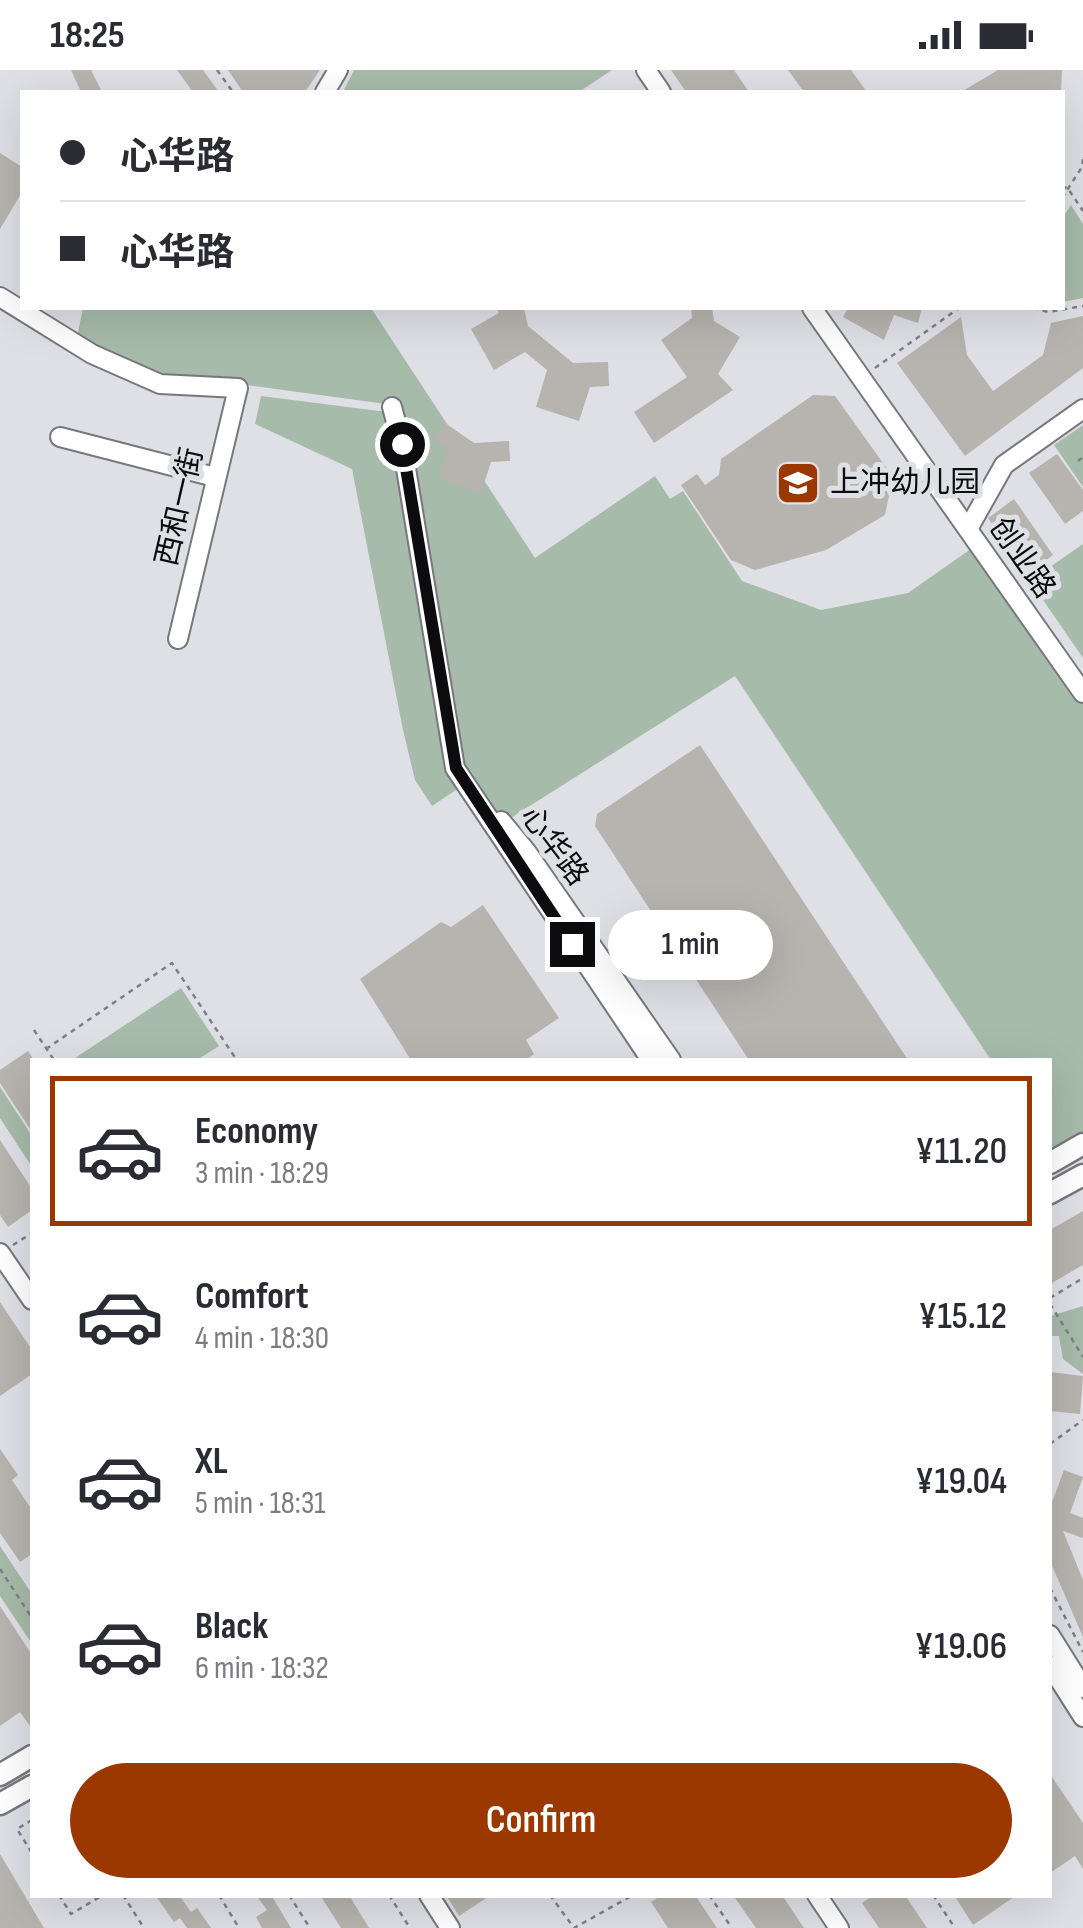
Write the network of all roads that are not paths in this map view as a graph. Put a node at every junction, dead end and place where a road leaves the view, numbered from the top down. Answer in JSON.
{"nodes":[{"id":1,"x":21,"y":310,"type":"edge"},
{"id":2,"x":813,"y":310,"type":"edge"},
{"id":3,"x":392,"y":406,"type":"dead end"},
{"id":4,"x":1083,"y":409,"type":"edge"},
{"id":5,"x":60,"y":437,"type":"dead end"},
{"id":6,"x":215,"y":477,"type":"junction"},
{"id":7,"x":968,"y":529,"type":"junction"},
{"id":8,"x":178,"y":639,"type":"dead end"},
{"id":9,"x":1083,"y":694,"type":"edge"},
{"id":10,"x":456,"y":768,"type":"junction"},
{"id":11,"x":650,"y":1058,"type":"edge"},
{"id":12,"x":671,"y":1058,"type":"edge"},
{"id":13,"x":1083,"y":1144,"type":"edge"},
{"id":14,"x":1052,"y":1162,"type":"edge"},
{"id":15,"x":1083,"y":1175,"type":"edge"},
{"id":16,"x":1052,"y":1193,"type":"edge"},
{"id":17,"x":7,"y":1249,"type":"edge"},
{"id":18,"x":30,"y":1296,"type":"edge"},
{"id":19,"x":1052,"y":1638,"type":"edge"},
{"id":20,"x":1052,"y":1668,"type":"edge"},
{"id":21,"x":1083,"y":1688,"type":"edge"},
{"id":22,"x":1083,"y":1717,"type":"edge"},
{"id":23,"x":30,"y":1757,"type":"edge"},
{"id":24,"x":0,"y":1775,"type":"edge"},
{"id":25,"x":30,"y":1787,"type":"edge"},
{"id":26,"x":0,"y":1804,"type":"edge"},
{"id":27,"x":431,"y":1898,"type":"edge"},
{"id":28,"x":819,"y":1898,"type":"edge"},
{"id":29,"x":450,"y":1928,"type":"edge"},
{"id":30,"x":838,"y":1928,"type":"edge"}],
"edges":[{"from":1,"to":6,"type":"street","name":"西和一街"},
{"from":2,"to":7,"type":"street","name":"创业路"},
{"from":3,"to":10,"type":"street","name":"心华路"},
{"from":4,"to":7,"type":"street"},
{"from":5,"to":6,"type":"street"},
{"from":6,"to":8,"type":"street","name":"西和一街"},
{"from":7,"to":9,"type":"street","name":"创业路"},
{"from":10,"to":11,"type":"street","name":"心华路"},
{"from":10,"to":12,"type":"street","name":"心华路"},
{"from":13,"to":14,"type":"main road"},
{"from":15,"to":16,"type":"main road"},
{"from":17,"to":18,"type":"street"},
{"from":19,"to":21,"type":"street"},
{"from":20,"to":22,"type":"street"},
{"from":23,"to":24,"type":"main road"},
{"from":25,"to":26,"type":"main road"},
{"from":27,"to":29,"type":"street"},
{"from":28,"to":30,"type":"street"}]}
